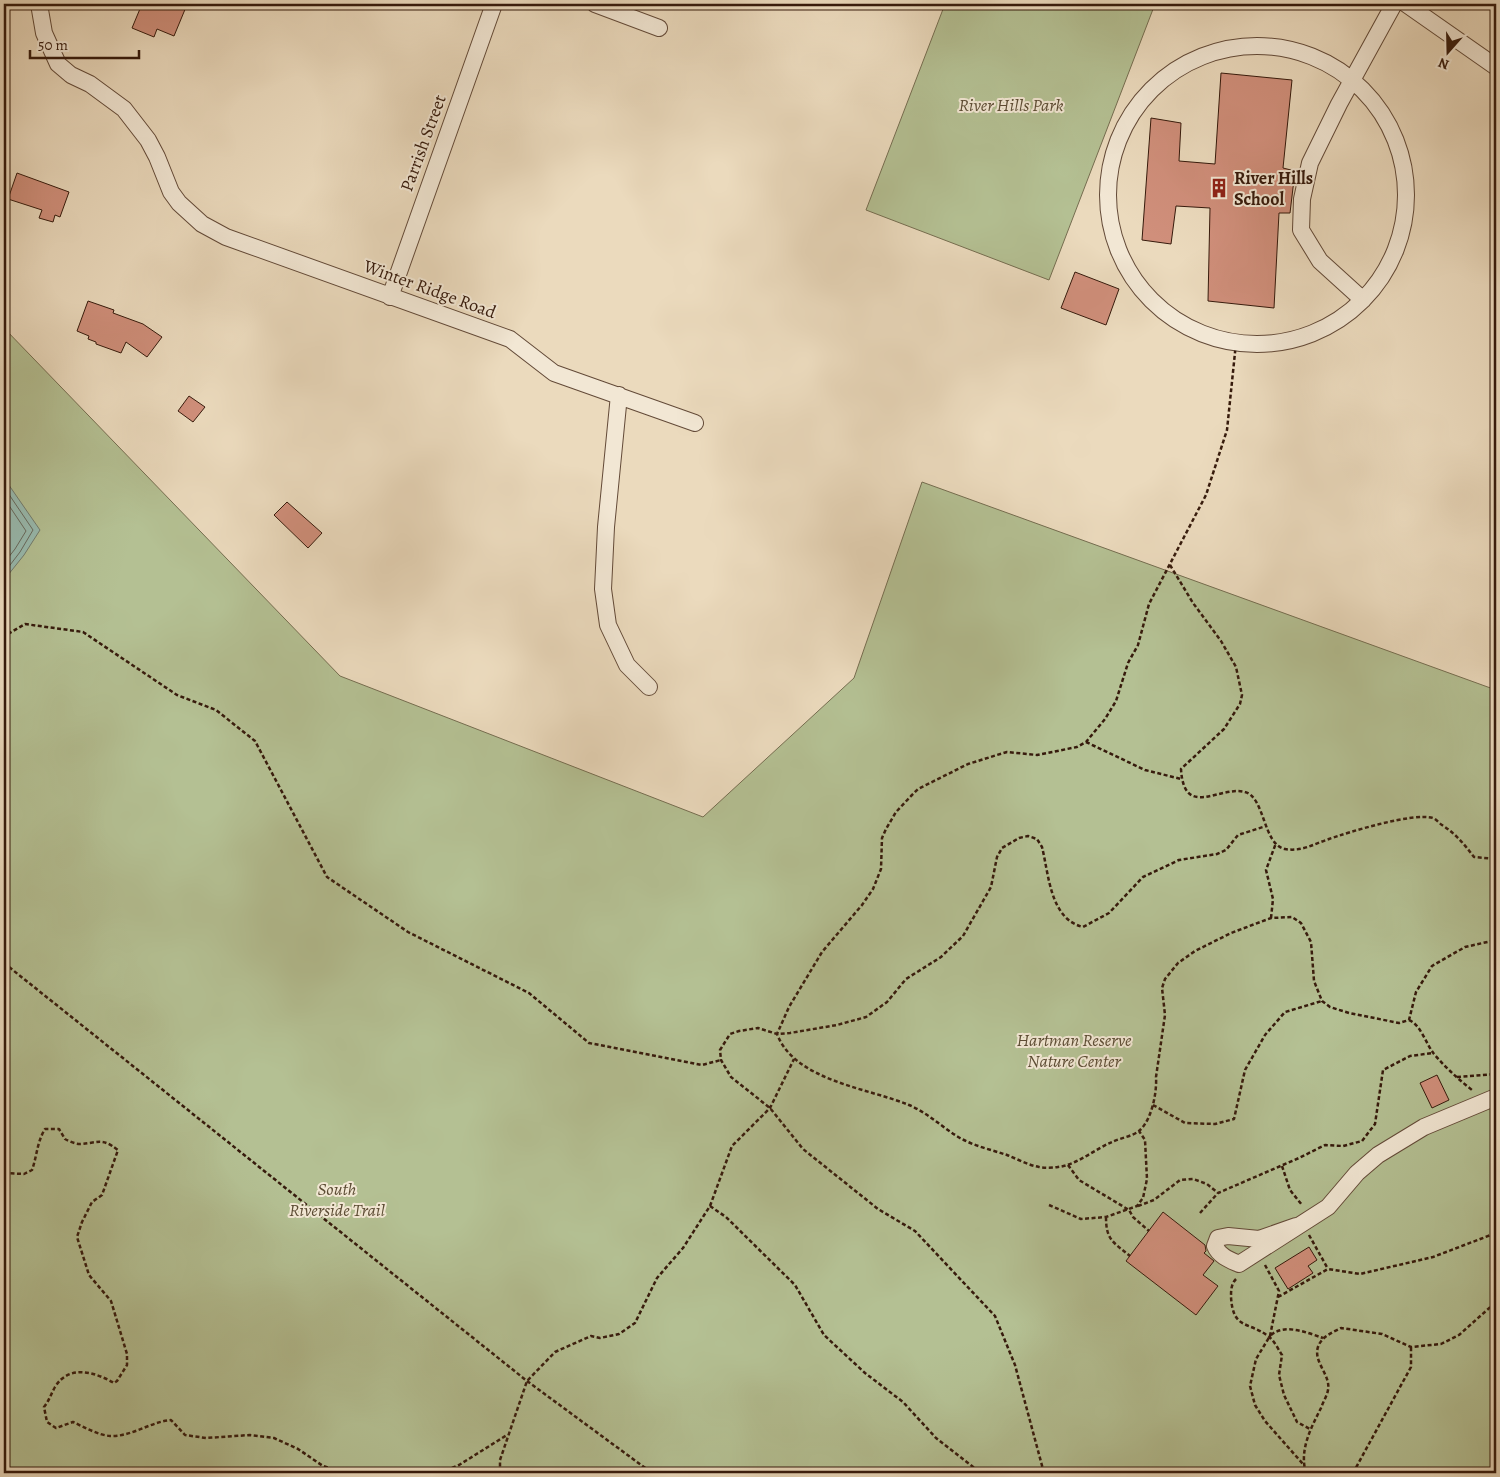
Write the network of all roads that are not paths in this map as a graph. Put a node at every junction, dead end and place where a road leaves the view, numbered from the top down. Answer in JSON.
{"nodes":[{"id":1,"x":40,"y":4,"type":"edge"},
{"id":2,"x":494,"y":4,"type":"edge"},
{"id":3,"x":595,"y":4,"type":"edge"},
{"id":4,"x":1394,"y":4,"type":"edge"},
{"id":5,"x":1406,"y":4,"type":"edge"},
{"id":6,"x":659,"y":28,"type":"dead end"},
{"id":7,"x":1496,"y":67,"type":"edge"},
{"id":8,"x":1353,"y":79,"type":"junction"},
{"id":9,"x":390,"y":297,"type":"junction"},
{"id":10,"x":1363,"y":300,"type":"junction"},
{"id":11,"x":618,"y":396,"type":"junction"},
{"id":12,"x":695,"y":423,"type":"dead end"},
{"id":13,"x":649,"y":687,"type":"dead end"},
{"id":14,"x":1493,"y":1104,"type":"edge"},
{"id":15,"x":1299,"y":1224,"type":"road end"}],
"edges":[{"from":1,"to":9,"type":"street","name":"Winter Ridge Road"},
{"from":2,"to":9,"type":"street","name":"Parrish Street"},
{"from":3,"to":6,"type":"street"},
{"from":4,"to":8,"type":"street"},
{"from":5,"to":7,"type":"street"},
{"from":8,"to":10,"type":"street"},
{"from":8,"to":10,"type":"street"},
{"from":8,"to":10,"type":"street"},
{"from":9,"to":11,"type":"street","name":"Winter Ridge Road"},
{"from":11,"to":12,"type":"street","name":"Winter Ridge Road"},
{"from":11,"to":13,"type":"street"},
{"from":14,"to":15,"type":"street"}]}
